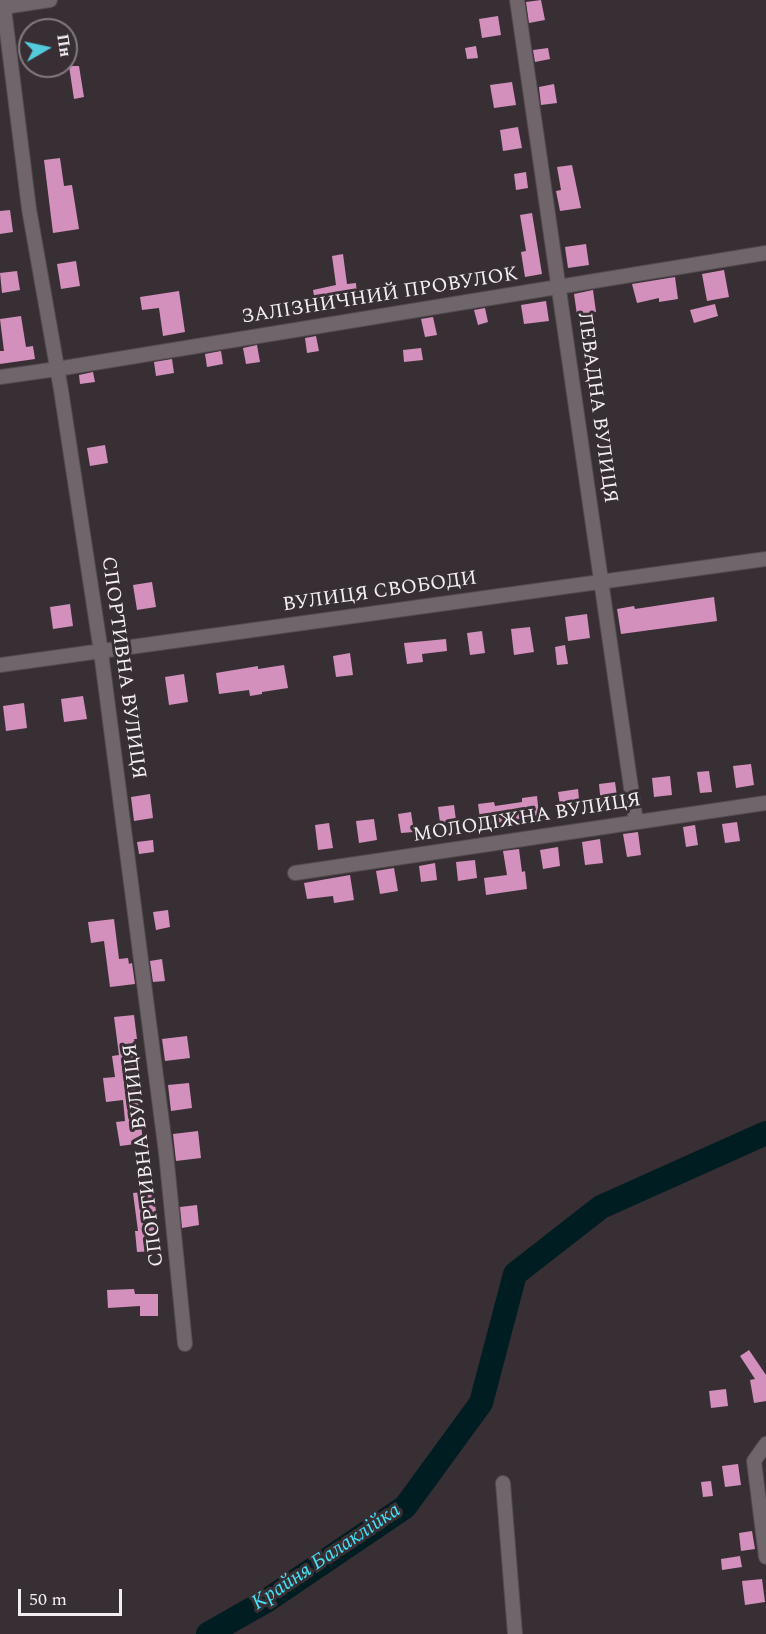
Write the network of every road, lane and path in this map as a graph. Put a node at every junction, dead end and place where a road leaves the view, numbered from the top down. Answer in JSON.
{"nodes":[{"id":1,"x":50,"y":0,"type":"edge"},
{"id":2,"x":517,"y":0,"type":"edge"},
{"id":3,"x":3,"y":3,"type":"edge"},
{"id":4,"x":766,"y":253,"type":"edge"},
{"id":5,"x":559,"y":287,"type":"junction"},
{"id":6,"x":57,"y":369,"type":"junction"},
{"id":7,"x":0,"y":377,"type":"edge"},
{"id":8,"x":766,"y":559,"type":"edge"},
{"id":9,"x":602,"y":582,"type":"junction"},
{"id":10,"x":101,"y":652,"type":"junction"},
{"id":11,"x":0,"y":665,"type":"edge"},
{"id":12,"x":766,"y":802,"type":"edge"},
{"id":13,"x":636,"y":822,"type":"junction"},
{"id":14,"x":295,"y":873,"type":"dead end"},
{"id":15,"x":185,"y":1344,"type":"dead end"},
{"id":16,"x":766,"y":1444,"type":"edge"},
{"id":17,"x":503,"y":1483,"type":"dead end"},
{"id":18,"x":766,"y":1557,"type":"edge"},
{"id":19,"x":515,"y":1634,"type":"edge"}],
"edges":[{"from":1,"to":3,"type":"street"},
{"from":2,"to":5,"type":"street","name":"ЛЕВАДНА ВУЛИЦЯ"},
{"from":3,"to":6,"type":"street","name":"СПОРТИВНА ВУЛИЦЯ"},
{"from":4,"to":5,"type":"street","name":"ЗАЛІЗНИЧНИЙ ПРОВУЛОК"},
{"from":5,"to":6,"type":"street","name":"ЗАЛІЗНИЧНИЙ ПРОВУЛОК"},
{"from":5,"to":9,"type":"street","name":"ЛЕВАДНА ВУЛИЦЯ"},
{"from":6,"to":7,"type":"street","name":"ЗАЛІЗНИЧНИЙ ПРОВУЛОК"},
{"from":6,"to":10,"type":"street","name":"СПОРТИВНА ВУЛИЦЯ"},
{"from":8,"to":9,"type":"street","name":"ВУЛИЦЯ СВОБОДИ"},
{"from":9,"to":10,"type":"street","name":"ВУЛИЦЯ СВОБОДИ"},
{"from":9,"to":13,"type":"street","name":"ЛЕВАДНА ВУЛИЦЯ"},
{"from":10,"to":11,"type":"street","name":"ВУЛИЦЯ СВОБОДИ"},
{"from":10,"to":15,"type":"street","name":"СПОРТИВНА ВУЛИЦЯ"},
{"from":12,"to":13,"type":"street","name":"МОЛОДІЖНА ВУЛИЦЯ"},
{"from":13,"to":14,"type":"street","name":"МОЛОДІЖНА ВУЛИЦЯ"},
{"from":16,"to":18,"type":"street"},
{"from":17,"to":19,"type":"street"}]}
